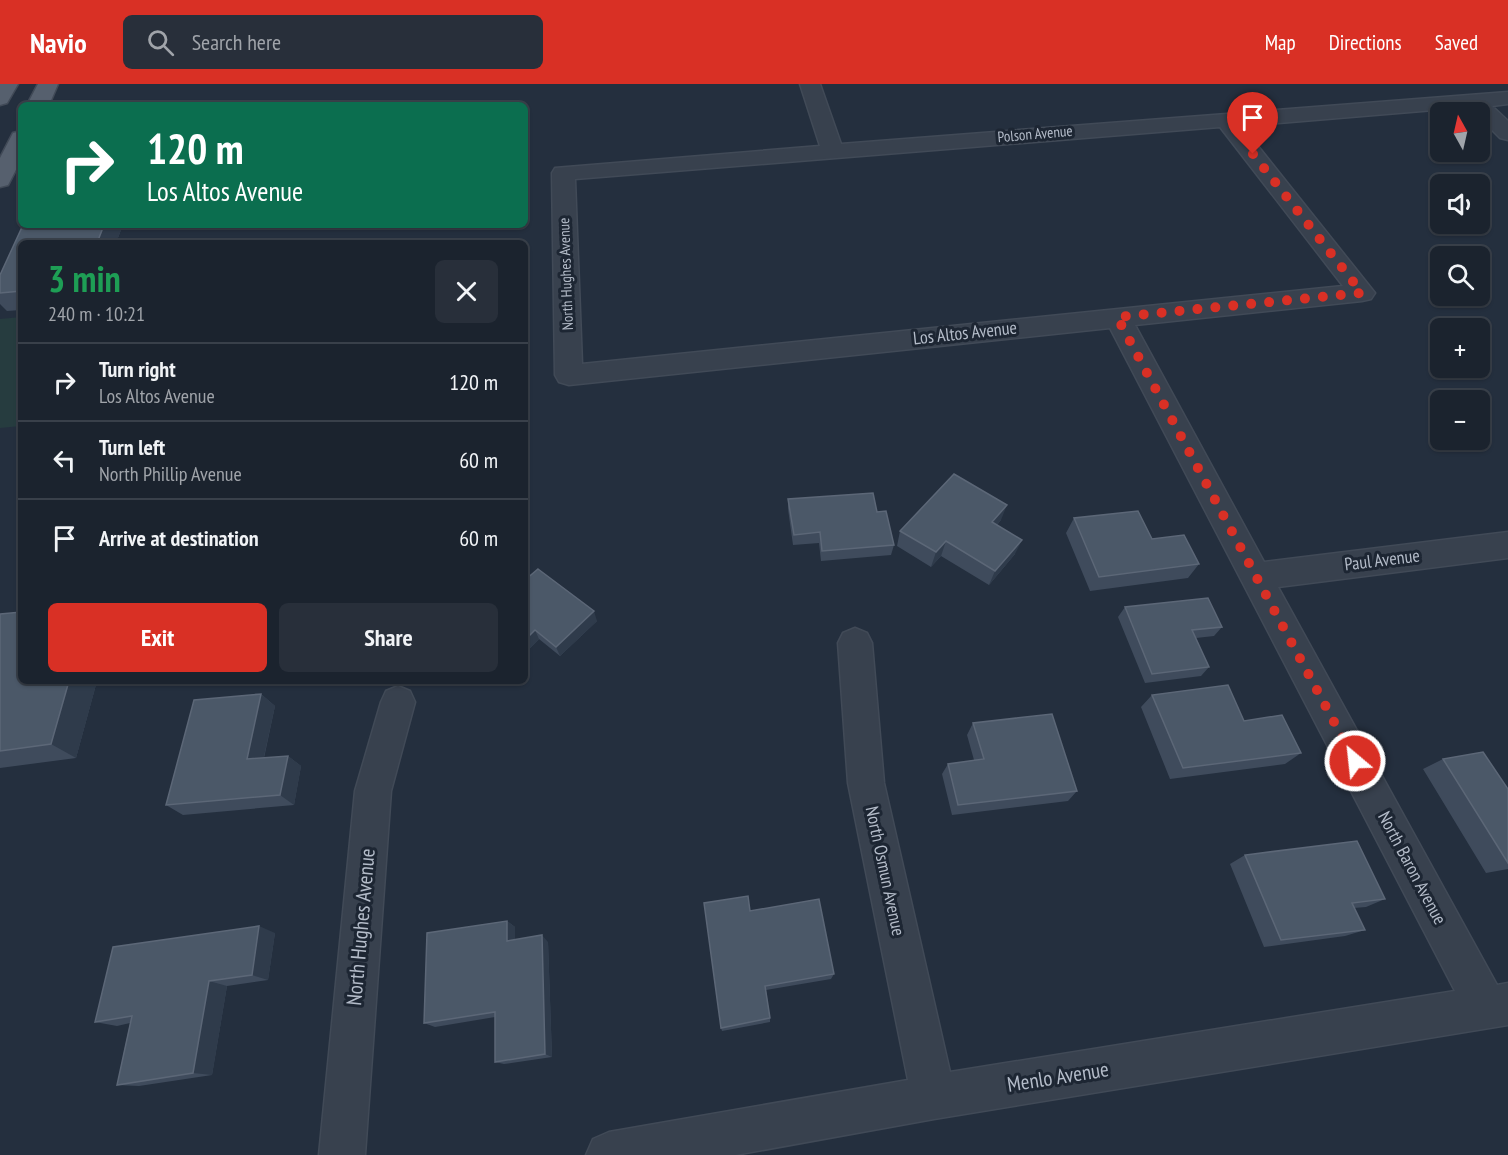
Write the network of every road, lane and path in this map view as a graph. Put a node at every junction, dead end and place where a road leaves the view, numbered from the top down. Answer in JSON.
{"nodes":[{"id":1,"x":8,"y":84,"type":"edge"},
{"id":2,"x":48,"y":84,"type":"edge"},
{"id":3,"x":810,"y":84,"type":"edge"},
{"id":4,"x":1508,"y":98,"type":"edge"},
{"id":5,"x":0,"y":99,"type":"edge"},
{"id":6,"x":1474,"y":100,"type":"junction"},
{"id":7,"x":39,"y":102,"type":"edge"},
{"id":8,"x":1225,"y":119,"type":"junction"},
{"id":9,"x":1508,"y":133,"type":"edge"},
{"id":10,"x":18,"y":144,"type":"edge"},
{"id":11,"x":832,"y":150,"type":"junction"},
{"id":12,"x":562,"y":173,"type":"joint"},
{"id":13,"x":0,"y":180,"type":"edge"},
{"id":14,"x":1117,"y":317,"type":"junction"},
{"id":15,"x":569,"y":375,"type":"joint"},
{"id":16,"x":1508,"y":545,"type":"edge"},
{"id":17,"x":1256,"y":576,"type":"junction"},
{"id":18,"x":855,"y":643,"type":"dead end"},
{"id":19,"x":398,"y":702,"type":"dead end"},
{"id":20,"x":1497,"y":1006,"type":"edge"},
{"id":21,"x":934,"y":1097,"type":"junction"},
{"id":22,"x":342,"y":1155,"type":"edge"},
{"id":23,"x":609,"y":1155,"type":"edge"}],
"edges":[{"from":1,"to":5,"type":"main road"},
{"from":2,"to":7,"type":"main road"},
{"from":3,"to":11,"type":"street"},
{"from":4,"to":6,"type":"street","name":"Polson Avenue"},
{"from":6,"to":8,"type":"street","name":"Polson Avenue"},
{"from":6,"to":9,"type":"street"},
{"from":8,"to":11,"type":"street","name":"Polson Avenue"},
{"from":8,"to":14,"type":"street","name":"Los Altos Avenue"},
{"from":10,"to":13,"type":"main road"},
{"from":11,"to":12,"type":"street","name":"Polson Avenue"},
{"from":12,"to":15,"type":"street","name":"North Hughes Avenue"},
{"from":14,"to":15,"type":"street","name":"Los Altos Avenue"},
{"from":14,"to":17,"type":"street","name":"North Baron Avenue"},
{"from":16,"to":17,"type":"street","name":"Paul Avenue"},
{"from":17,"to":20,"type":"street","name":"North Baron Avenue"},
{"from":18,"to":21,"type":"street","name":"North Osmun Avenue"},
{"from":19,"to":22,"type":"street","name":"North Hughes Avenue"},
{"from":20,"to":21,"type":"street","name":"Menlo Avenue"},
{"from":21,"to":23,"type":"street","name":"Menlo Avenue"}]}
